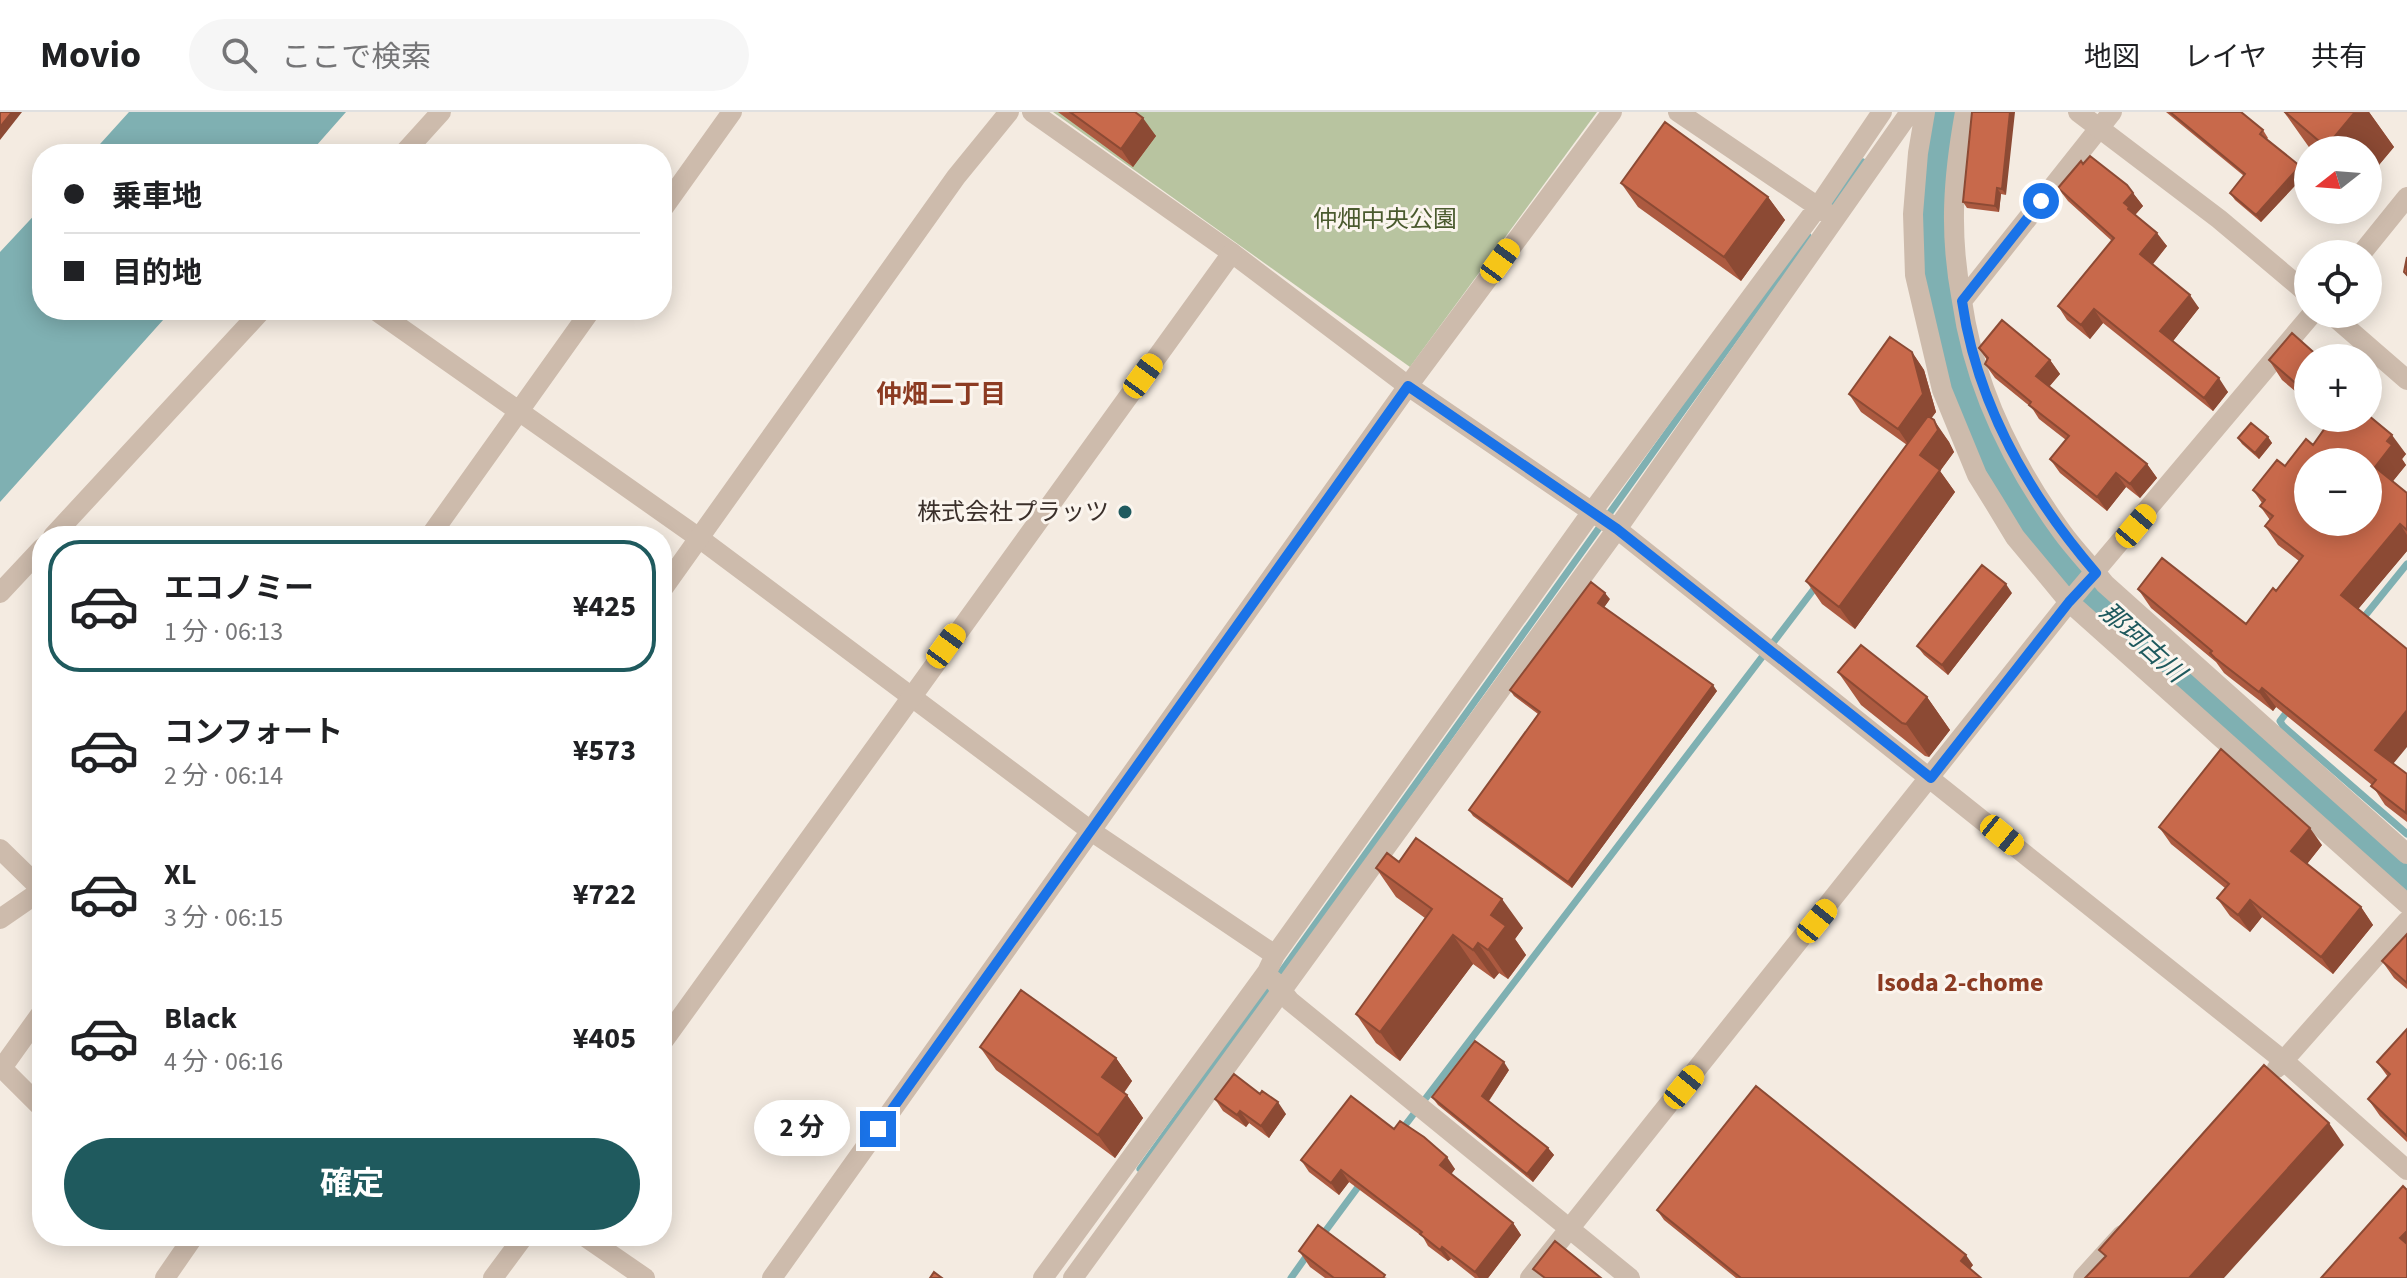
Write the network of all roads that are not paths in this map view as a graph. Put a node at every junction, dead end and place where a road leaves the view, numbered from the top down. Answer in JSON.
{"nodes":[{"id":1,"x":441,"y":112,"type":"edge"},
{"id":2,"x":732,"y":112,"type":"edge"},
{"id":3,"x":1009,"y":112,"type":"edge"},
{"id":4,"x":1032,"y":112,"type":"edge"},
{"id":5,"x":1612,"y":112,"type":"edge"},
{"id":6,"x":1678,"y":112,"type":"edge"},
{"id":7,"x":1882,"y":112,"type":"edge"},
{"id":8,"x":1910,"y":112,"type":"edge"},
{"id":9,"x":1925,"y":112,"type":"edge"},
{"id":10,"x":1965,"y":112,"type":"edge"},
{"id":11,"x":2078,"y":112,"type":"edge"},
{"id":12,"x":2106,"y":119,"type":"edge"},
{"id":13,"x":412,"y":144,"type":"edge"},
{"id":14,"x":672,"y":196,"type":"edge"},
{"id":15,"x":2407,"y":197,"type":"edge"},
{"id":16,"x":1817,"y":208,"type":"junction"},
{"id":17,"x":1835,"y":217,"type":"junction"},
{"id":18,"x":2372,"y":240,"type":"edge"},
{"id":19,"x":1232,"y":253,"type":"junction"},
{"id":20,"x":2294,"y":282,"type":"edge"},
{"id":21,"x":1962,"y":301,"type":"junction"},
{"id":22,"x":253,"y":320,"type":"edge"},
{"id":23,"x":389,"y":320,"type":"edge"},
{"id":24,"x":584,"y":320,"type":"edge"},
{"id":25,"x":2300,"y":328,"type":"edge"},
{"id":26,"x":2347,"y":328,"type":"edge"},
{"id":27,"x":2407,"y":380,"type":"edge"},
{"id":28,"x":1408,"y":386,"type":"junction"},
{"id":29,"x":519,"y":411,"type":"junction"},
{"id":30,"x":1591,"y":513,"type":"junction"},
{"id":31,"x":62,"y":526,"type":"edge"},
{"id":32,"x":437,"y":526,"type":"edge"},
{"id":33,"x":1617,"y":529,"type":"junction"},
{"id":34,"x":699,"y":538,"type":"junction"},
{"id":35,"x":32,"y":559,"type":"edge"},
{"id":36,"x":2096,"y":573,"type":"junction"},
{"id":37,"x":672,"y":576,"type":"edge"},
{"id":38,"x":0,"y":593,"type":"edge"},
{"id":39,"x":2069,"y":602,"type":"junction"},
{"id":40,"x":911,"y":695,"type":"junction"},
{"id":41,"x":1931,"y":778,"type":"junction"},
{"id":42,"x":1091,"y":831,"type":"junction"},
{"id":43,"x":0,"y":849,"type":"edge"},
{"id":44,"x":2407,"y":854,"type":"edge"},
{"id":45,"x":32,"y":880,"type":"edge"},
{"id":46,"x":32,"y":897,"type":"edge"},
{"id":47,"x":2407,"y":904,"type":"edge"},
{"id":48,"x":0,"y":919,"type":"edge"},
{"id":49,"x":2407,"y":921,"type":"edge"},
{"id":50,"x":1271,"y":964,"type":"junction"},
{"id":51,"x":1281,"y":990,"type":"junction"},
{"id":52,"x":32,"y":1026,"type":"edge"},
{"id":53,"x":672,"y":1029,"type":"edge"},
{"id":54,"x":2284,"y":1061,"type":"junction"},
{"id":55,"x":2263,"y":1083,"type":"edge"},
{"id":56,"x":32,"y":1098,"type":"edge"},
{"id":57,"x":2407,"y":1170,"type":"edge"},
{"id":58,"x":2138,"y":1219,"type":"edge"},
{"id":59,"x":1569,"y":1229,"type":"junction"},
{"id":60,"x":187,"y":1246,"type":"edge"},
{"id":61,"x":517,"y":1246,"type":"edge"},
{"id":62,"x":599,"y":1246,"type":"edge"},
{"id":63,"x":165,"y":1278,"type":"edge"},
{"id":64,"x":493,"y":1278,"type":"edge"},
{"id":65,"x":645,"y":1278,"type":"edge"},
{"id":66,"x":772,"y":1278,"type":"edge"},
{"id":67,"x":1043,"y":1278,"type":"edge"},
{"id":68,"x":1073,"y":1278,"type":"edge"},
{"id":69,"x":1530,"y":1278,"type":"edge"},
{"id":70,"x":1630,"y":1278,"type":"edge"},
{"id":71,"x":2083,"y":1278,"type":"edge"}],
"edges":[{"from":1,"to":13,"type":"street"},
{"from":2,"to":14,"type":"street"},
{"from":3,"to":34,"type":"street"},
{"from":4,"to":19,"type":"street"},
{"from":5,"to":28,"type":"street"},
{"from":6,"to":16,"type":"street"},
{"from":7,"to":16,"type":"street"},
{"from":8,"to":17,"type":"street"},
{"from":9,"to":39,"type":"street"},
{"from":10,"to":21,"type":"street"},
{"from":11,"to":12,"type":"street"},
{"from":12,"to":20,"type":"street"},
{"from":12,"to":21,"type":"street"},
{"from":15,"to":18,"type":"street"},
{"from":16,"to":17,"type":"street"},
{"from":16,"to":30,"type":"street"},
{"from":17,"to":33,"type":"street"},
{"from":19,"to":28,"type":"street"},
{"from":19,"to":40,"type":"street"},
{"from":21,"to":36,"type":"street"},
{"from":22,"to":31,"type":"street"},
{"from":23,"to":29,"type":"street"},
{"from":24,"to":29,"type":"street"},
{"from":25,"to":36,"type":"street"},
{"from":26,"to":27,"type":"street"},
{"from":28,"to":30,"type":"street"},
{"from":28,"to":42,"type":"street"},
{"from":29,"to":32,"type":"street"},
{"from":29,"to":34,"type":"street"},
{"from":30,"to":33,"type":"street"},
{"from":30,"to":50,"type":"street"},
{"from":33,"to":41,"type":"street"},
{"from":33,"to":51,"type":"street"},
{"from":34,"to":37,"type":"street"},
{"from":34,"to":40,"type":"street"},
{"from":35,"to":38,"type":"street"},
{"from":36,"to":39,"type":"street"},
{"from":36,"to":44,"type":"street"},
{"from":39,"to":41,"type":"street"},
{"from":39,"to":47,"type":"street"},
{"from":40,"to":42,"type":"street"},
{"from":40,"to":53,"type":"street"},
{"from":41,"to":54,"type":"street"},
{"from":41,"to":59,"type":"street"},
{"from":42,"to":50,"type":"street"},
{"from":42,"to":66,"type":"street"},
{"from":43,"to":45,"type":"street"},
{"from":46,"to":48,"type":"street"},
{"from":49,"to":54,"type":"street"},
{"from":50,"to":51,"type":"street"},
{"from":50,"to":67,"type":"street"},
{"from":51,"to":59,"type":"street"},
{"from":51,"to":68,"type":"street"},
{"from":52,"to":56,"type":"street"},
{"from":54,"to":55,"type":"street"},
{"from":54,"to":57,"type":"street"},
{"from":58,"to":71,"type":"street"},
{"from":59,"to":69,"type":"street"},
{"from":59,"to":70,"type":"street"},
{"from":60,"to":63,"type":"street"},
{"from":61,"to":64,"type":"street"},
{"from":62,"to":65,"type":"street"}]}
